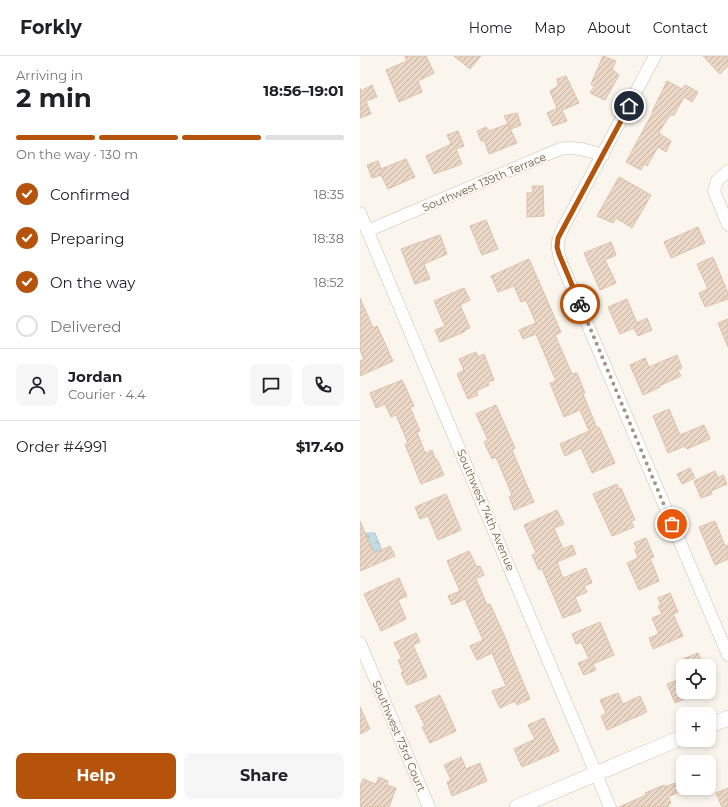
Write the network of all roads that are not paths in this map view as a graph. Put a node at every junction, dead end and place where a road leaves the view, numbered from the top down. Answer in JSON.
{"nodes":[{"id":1,"x":655,"y":56,"type":"edge"},
{"id":2,"x":603,"y":155,"type":"junction"},
{"id":3,"x":728,"y":171,"type":"edge"},
{"id":4,"x":360,"y":213,"type":"edge"},
{"id":5,"x":728,"y":225,"type":"edge"},
{"id":6,"x":368,"y":231,"type":"junction"},
{"id":7,"x":360,"y":643,"type":"edge"},
{"id":8,"x":728,"y":655,"type":"edge"},
{"id":9,"x":728,"y":718,"type":"edge"},
{"id":10,"x":716,"y":723,"type":"edge"},
{"id":11,"x":676,"y":740,"type":"edge"},
{"id":12,"x":597,"y":774,"type":"junction"},
{"id":13,"x":429,"y":807,"type":"edge"},
{"id":14,"x":517,"y":807,"type":"edge"},
{"id":15,"x":610,"y":807,"type":"edge"}],
"edges":[{"from":1,"to":2,"type":"street"},
{"from":2,"to":6,"type":"street","name":"Southwest 139th Terrace"},
{"from":2,"to":8,"type":"street"},
{"from":3,"to":5,"type":"street"},
{"from":4,"to":6,"type":"street","name":"Southwest 74th Avenue"},
{"from":6,"to":12,"type":"street","name":"Southwest 74th Avenue"},
{"from":7,"to":13,"type":"street","name":"Southwest 73rd Court"},
{"from":9,"to":10,"type":"street"},
{"from":11,"to":12,"type":"street"},
{"from":12,"to":14,"type":"street"},
{"from":12,"to":15,"type":"street","name":"Southwest 74th Avenue"}]}
